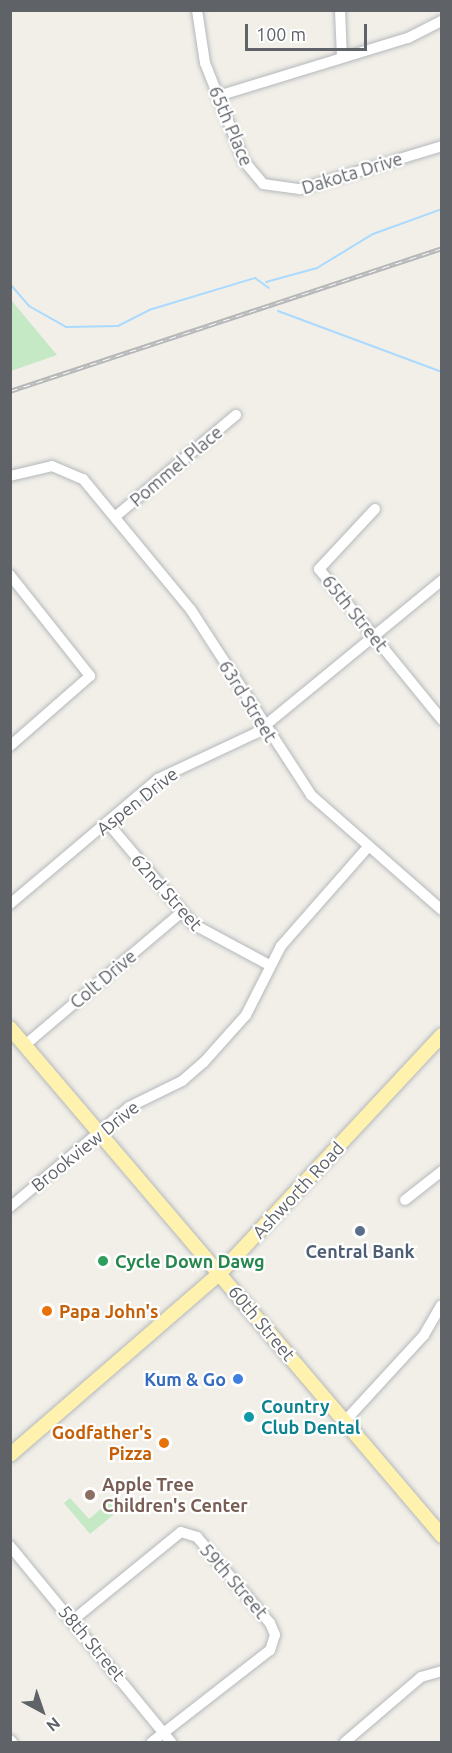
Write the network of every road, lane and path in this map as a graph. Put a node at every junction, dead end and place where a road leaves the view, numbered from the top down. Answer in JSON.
{"nodes":[{"id":1,"x":197,"y":10,"type":"edge"},
{"id":2,"x":340,"y":10,"type":"edge"},
{"id":3,"x":441,"y":21,"type":"edge"},
{"id":4,"x":342,"y":57,"type":"junction"},
{"id":5,"x":218,"y":96,"type":"junction"},
{"id":6,"x":441,"y":146,"type":"edge"},
{"id":7,"x":263,"y":184,"type":"joint"},
{"id":8,"x":236,"y":415,"type":"dead end"},
{"id":9,"x":10,"y":476,"type":"edge"},
{"id":10,"x":375,"y":509,"type":"dead end"},
{"id":11,"x":116,"y":516,"type":"junction"},
{"id":12,"x":10,"y":574,"type":"edge"},
{"id":13,"x":441,"y":580,"type":"edge"},
{"id":14,"x":15,"y":589,"type":"edge"},
{"id":15,"x":374,"y":636,"type":"junction"},
{"id":16,"x":441,"y":720,"type":"edge"},
{"id":17,"x":264,"y":726,"type":"junction"},
{"id":18,"x":10,"y":746,"type":"edge"},
{"id":19,"x":107,"y":822,"type":"junction"},
{"id":20,"x":368,"y":847,"type":"junction"},
{"id":21,"x":10,"y":904,"type":"edge"},
{"id":22,"x":441,"y":910,"type":"edge"},
{"id":23,"x":182,"y":912,"type":"junction"},
{"id":24,"x":269,"y":965,"type":"junction"},
{"id":25,"x":10,"y":1028,"type":"edge"},
{"id":26,"x":441,"y":1035,"type":"edge"},
{"id":27,"x":25,"y":1045,"type":"junction"},
{"id":28,"x":98,"y":1132,"type":"junction"},
{"id":29,"x":441,"y":1171,"type":"edge"},
{"id":30,"x":405,"y":1200,"type":"dead end"},
{"id":31,"x":10,"y":1207,"type":"edge"},
{"id":32,"x":220,"y":1273,"type":"junction"},
{"id":33,"x":441,"y":1305,"type":"edge"},
{"id":34,"x":345,"y":1421,"type":"junction"},
{"id":35,"x":10,"y":1455,"type":"edge"},
{"id":36,"x":441,"y":1536,"type":"edge"},
{"id":37,"x":10,"y":1546,"type":"edge"},
{"id":38,"x":73,"y":1620,"type":"junction"},
{"id":39,"x":441,"y":1671,"type":"edge"},
{"id":40,"x":167,"y":1738,"type":"edge"},
{"id":41,"x":153,"y":1743,"type":"edge"},
{"id":42,"x":345,"y":1743,"type":"edge"}],
"edges":[{"from":1,"to":5,"type":"street","name":"65th Place"},
{"from":2,"to":4,"type":"street"},
{"from":3,"to":4,"type":"street"},
{"from":4,"to":5,"type":"street"},
{"from":5,"to":7,"type":"street","name":"65th Place"},
{"from":6,"to":7,"type":"street","name":"Dakota Drive"},
{"from":8,"to":11,"type":"street","name":"Pommel Place"},
{"from":9,"to":11,"type":"street","name":"63rd Street"},
{"from":10,"to":15,"type":"street","name":"65th Street"},
{"from":11,"to":17,"type":"street","name":"63rd Street"},
{"from":12,"to":14,"type":"street"},
{"from":13,"to":15,"type":"street","name":"Aspen Drive"},
{"from":14,"to":18,"type":"street"},
{"from":15,"to":16,"type":"street","name":"65th Street"},
{"from":15,"to":17,"type":"street","name":"Aspen Drive"},
{"from":17,"to":19,"type":"street","name":"Aspen Drive"},
{"from":17,"to":20,"type":"street","name":"63rd Street"},
{"from":19,"to":21,"type":"street","name":"Aspen Drive"},
{"from":19,"to":23,"type":"street","name":"62nd Street"},
{"from":20,"to":22,"type":"street","name":"63rd Street"},
{"from":20,"to":24,"type":"street","name":"Brookview Drive"},
{"from":23,"to":24,"type":"street","name":"62nd Street"},
{"from":23,"to":27,"type":"street","name":"Colt Drive"},
{"from":24,"to":28,"type":"street","name":"Brookview Drive"},
{"from":25,"to":27,"type":"main road","name":"60th Street"},
{"from":26,"to":32,"type":"main road","name":"Ashworth Road"},
{"from":27,"to":28,"type":"main road","name":"60th Street"},
{"from":28,"to":31,"type":"street","name":"Brookview Drive"},
{"from":28,"to":32,"type":"main road","name":"60th Street"},
{"from":29,"to":30,"type":"street"},
{"from":32,"to":34,"type":"main road","name":"60th Street"},
{"from":32,"to":35,"type":"main road","name":"Ashworth Road"},
{"from":33,"to":34,"type":"street"},
{"from":34,"to":36,"type":"main road","name":"60th Street"},
{"from":37,"to":38,"type":"street","name":"58th Street"},
{"from":38,"to":40,"type":"street","name":"58th Street"},
{"from":38,"to":40,"type":"street","name":"59th Street"},
{"from":39,"to":42,"type":"street"},
{"from":40,"to":41,"type":"street"}]}
